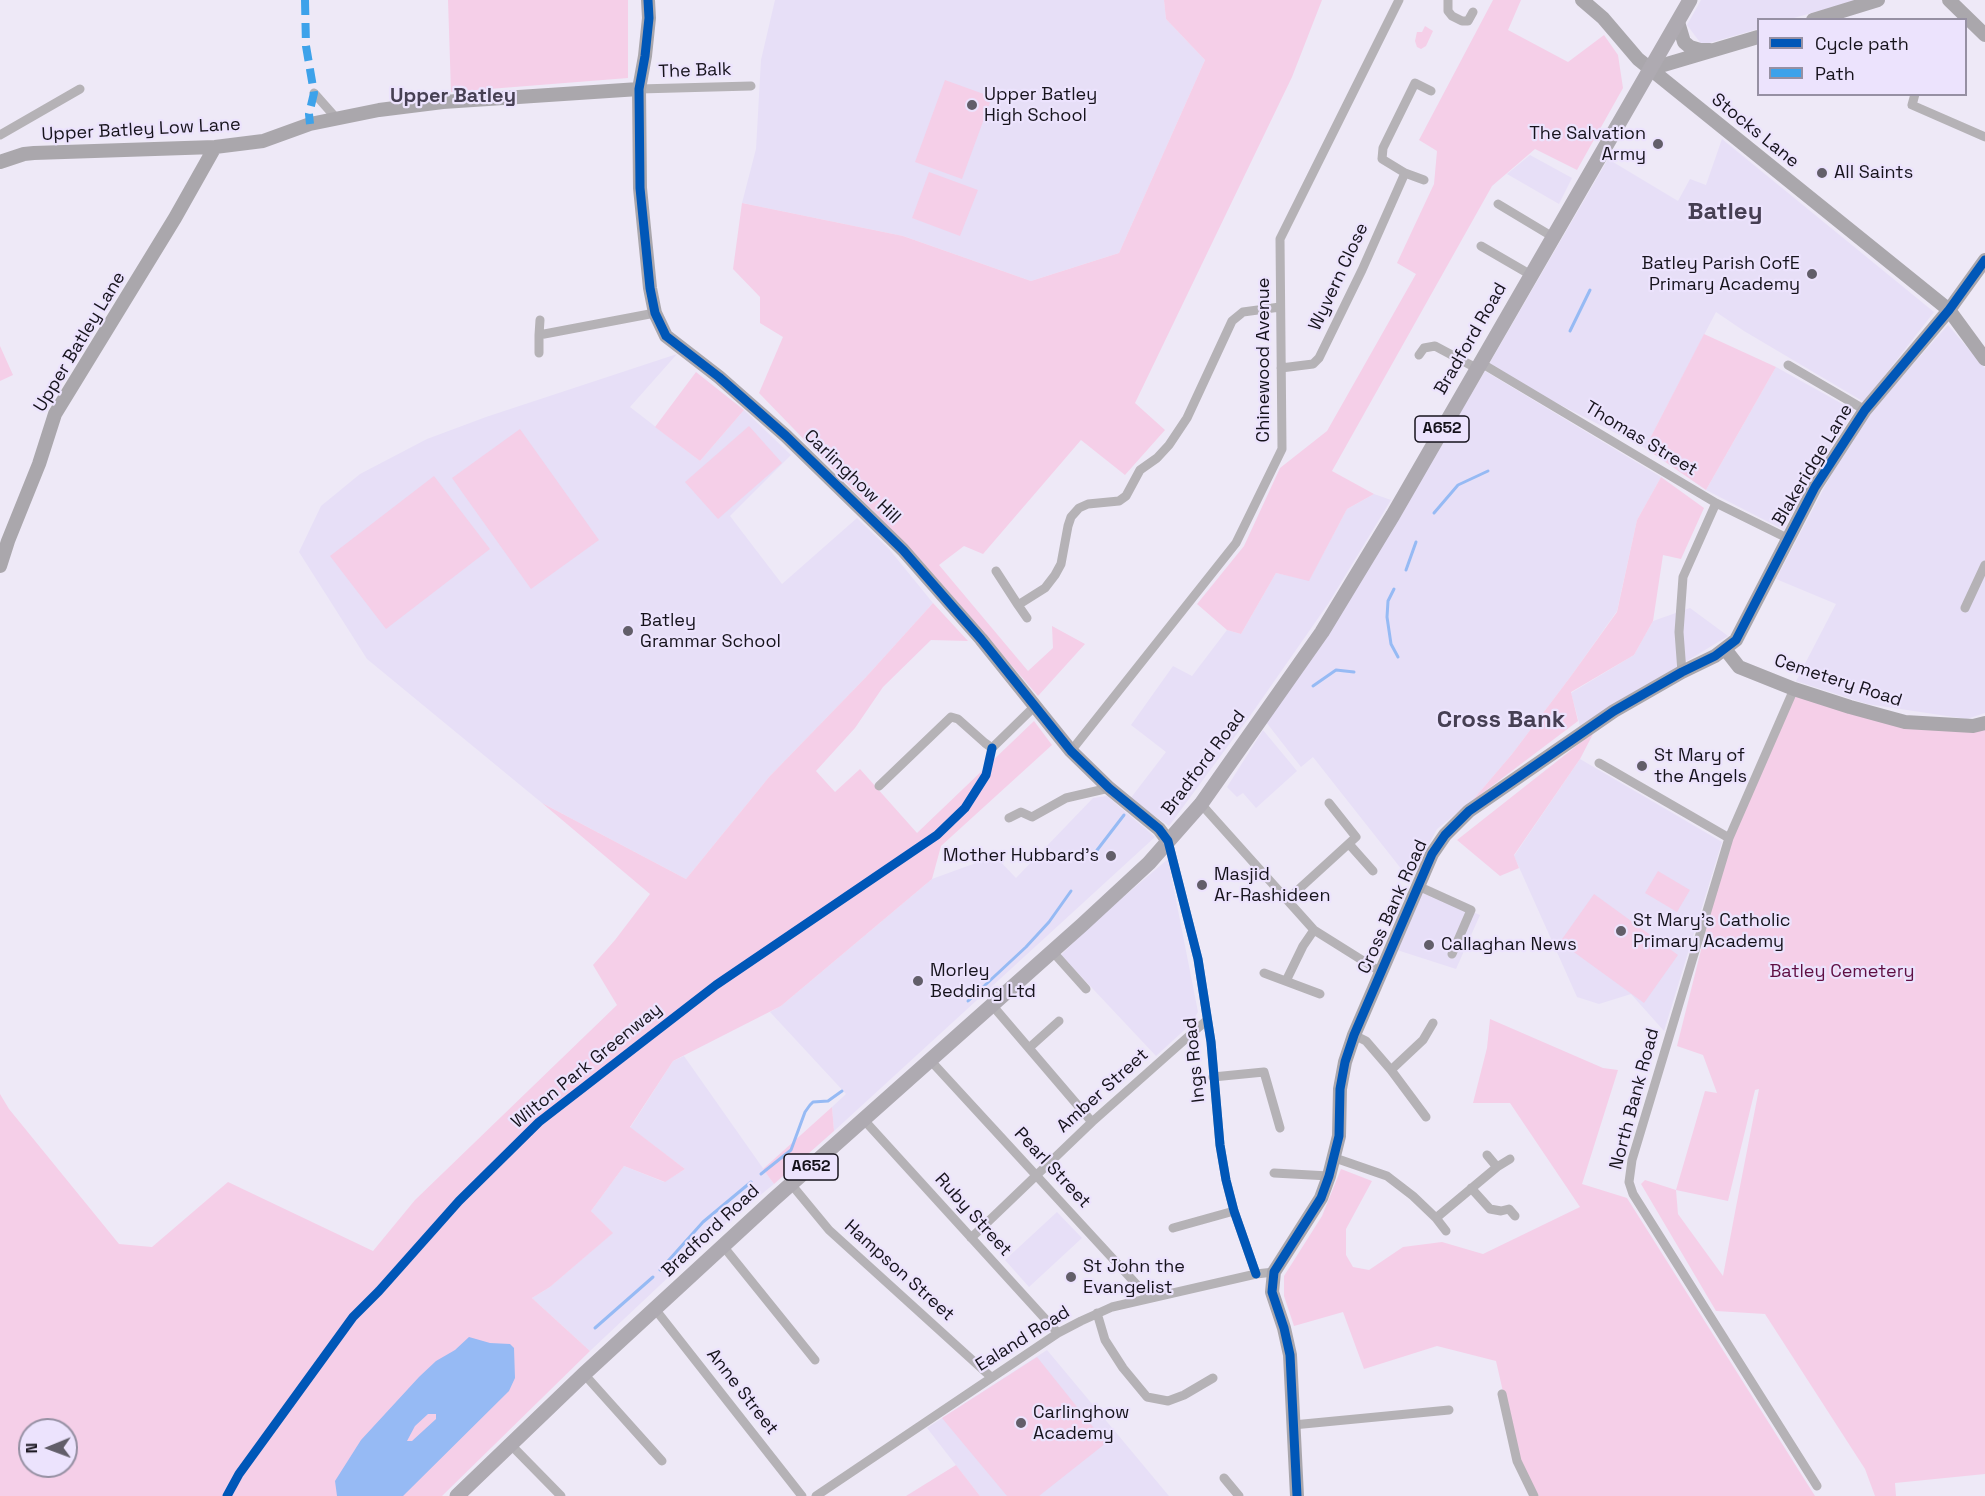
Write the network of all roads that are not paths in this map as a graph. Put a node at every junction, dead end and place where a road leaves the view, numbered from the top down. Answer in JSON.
{"nodes":[{"id":1,"x":648,"y":0,"type":"edge"},
{"id":2,"x":1399,"y":0,"type":"edge"},
{"id":3,"x":1448,"y":0,"type":"edge"},
{"id":4,"x":1582,"y":0,"type":"edge"},
{"id":5,"x":1878,"y":0,"type":"edge"},
{"id":6,"x":1949,"y":0,"type":"edge"},
{"id":7,"x":1684,"y":2,"type":"edge"},
{"id":8,"x":1473,"y":12,"type":"dead end"},
{"id":9,"x":1820,"y":18,"type":"edge"},
{"id":10,"x":1965,"y":18,"type":"edge"},
{"id":11,"x":1967,"y":20,"type":"edge"},
{"id":12,"x":1678,"y":22,"type":"junction"},
{"id":13,"x":1985,"y":35,"type":"edge"},
{"id":14,"x":1757,"y":37,"type":"edge"},
{"id":15,"x":1718,"y":50,"type":"junction"},
{"id":16,"x":1650,"y":69,"type":"junction"},
{"id":17,"x":751,"y":86,"type":"dead end"},
{"id":18,"x":80,"y":88,"type":"dead end"},
{"id":19,"x":639,"y":89,"type":"junction"},
{"id":20,"x":1431,"y":91,"type":"dead end"},
{"id":21,"x":314,"y":93,"type":"dead end"},
{"id":22,"x":1914,"y":96,"type":"edge"},
{"id":23,"x":337,"y":119,"type":"junction"},
{"id":24,"x":0,"y":135,"type":"edge"},
{"id":25,"x":1985,"y":137,"type":"edge"},
{"id":26,"x":215,"y":147,"type":"junction"},
{"id":27,"x":0,"y":162,"type":"edge"},
{"id":28,"x":1405,"y":173,"type":"junction"},
{"id":29,"x":1424,"y":180,"type":"dead end"},
{"id":30,"x":1498,"y":204,"type":"dead end"},
{"id":31,"x":1553,"y":237,"type":"junction"},
{"id":32,"x":1481,"y":246,"type":"dead end"},
{"id":33,"x":1985,"y":260,"type":"edge"},
{"id":34,"x":1531,"y":275,"type":"junction"},
{"id":35,"x":1280,"y":307,"type":"junction"},
{"id":36,"x":1949,"y":310,"type":"junction"},
{"id":37,"x":656,"y":313,"type":"junction"},
{"id":38,"x":540,"y":320,"type":"dead end"},
{"id":39,"x":539,"y":335,"type":"junction"},
{"id":40,"x":539,"y":353,"type":"dead end"},
{"id":41,"x":1419,"y":355,"type":"dead end"},
{"id":42,"x":1985,"y":358,"type":"edge"},
{"id":43,"x":1788,"y":365,"type":"dead end"},
{"id":44,"x":1480,"y":366,"type":"junction"},
{"id":45,"x":1281,"y":368,"type":"junction"},
{"id":46,"x":1864,"y":410,"type":"junction"},
{"id":47,"x":1716,"y":502,"type":"junction"},
{"id":48,"x":1787,"y":538,"type":"junction"},
{"id":49,"x":1985,"y":565,"type":"edge"},
{"id":50,"x":0,"y":566,"type":"edge"},
{"id":51,"x":996,"y":571,"type":"dead end"},
{"id":52,"x":1018,"y":605,"type":"junction"},
{"id":53,"x":1965,"y":608,"type":"dead end"},
{"id":54,"x":1027,"y":618,"type":"dead end"},
{"id":55,"x":1725,"y":649,"type":"junction"},
{"id":56,"x":1682,"y":672,"type":"junction"},
{"id":57,"x":1794,"y":689,"type":"junction"},
{"id":58,"x":1034,"y":707,"type":"junction"},
{"id":59,"x":1985,"y":723,"type":"edge"},
{"id":60,"x":1071,"y":751,"type":"junction"},
{"id":61,"x":1599,"y":763,"type":"dead end"},
{"id":62,"x":879,"y":786,"type":"dead end"},
{"id":63,"x":1109,"y":788,"type":"junction"},
{"id":64,"x":1329,"y":803,"type":"dead end"},
{"id":65,"x":1201,"y":804,"type":"junction"},
{"id":66,"x":1009,"y":818,"type":"dead end"},
{"id":67,"x":1729,"y":838,"type":"junction"},
{"id":68,"x":1168,"y":842,"type":"junction"},
{"id":69,"x":1349,"y":844,"type":"junction"},
{"id":70,"x":1373,"y":871,"type":"dead end"},
{"id":71,"x":1418,"y":886,"type":"junction"},
{"id":72,"x":1288,"y":899,"type":"junction"},
{"id":73,"x":1314,"y":930,"type":"junction"},
{"id":74,"x":1052,"y":951,"type":"junction"},
{"id":75,"x":1452,"y":954,"type":"dead end"},
{"id":76,"x":1381,"y":972,"type":"junction"},
{"id":77,"x":1264,"y":973,"type":"dead end"},
{"id":78,"x":1286,"y":981,"type":"junction"},
{"id":79,"x":1086,"y":989,"type":"dead end"},
{"id":80,"x":1320,"y":994,"type":"dead end"},
{"id":81,"x":992,"y":1005,"type":"junction"},
{"id":82,"x":1207,"y":1020,"type":"junction"},
{"id":83,"x":1059,"y":1021,"type":"dead end"},
{"id":84,"x":1433,"y":1023,"type":"dead end"},
{"id":85,"x":1354,"y":1035,"type":"junction"},
{"id":86,"x":1029,"y":1048,"type":"junction"},
{"id":87,"x":930,"y":1060,"type":"junction"},
{"id":88,"x":1391,"y":1070,"type":"junction"},
{"id":89,"x":1214,"y":1077,"type":"junction"},
{"id":90,"x":1426,"y":1117,"type":"dead end"},
{"id":91,"x":864,"y":1120,"type":"junction"},
{"id":92,"x":1092,"y":1122,"type":"junction"},
{"id":93,"x":1280,"y":1128,"type":"dead end"},
{"id":94,"x":1487,"y":1155,"type":"dead end"},
{"id":95,"x":1335,"y":1158,"type":"junction"},
{"id":96,"x":1510,"y":1159,"type":"dead end"},
{"id":97,"x":1497,"y":1167,"type":"junction"},
{"id":98,"x":1274,"y":1173,"type":"dead end"},
{"id":99,"x":1036,"y":1175,"type":"junction"},
{"id":100,"x":1329,"y":1176,"type":"junction"},
{"id":101,"x":791,"y":1184,"type":"junction"},
{"id":102,"x":1471,"y":1188,"type":"junction"},
{"id":103,"x":1234,"y":1211,"type":"junction"},
{"id":104,"x":1515,"y":1215,"type":"dead end"},
{"id":105,"x":1436,"y":1218,"type":"junction"},
{"id":106,"x":1173,"y":1228,"type":"dead end"},
{"id":107,"x":1446,"y":1231,"type":"dead end"},
{"id":108,"x":971,"y":1238,"type":"junction"},
{"id":109,"x":723,"y":1246,"type":"junction"},
{"id":110,"x":1274,"y":1272,"type":"junction"},
{"id":111,"x":1256,"y":1274,"type":"junction"},
{"id":112,"x":1149,"y":1298,"type":"junction"},
{"id":113,"x":655,"y":1309,"type":"junction"},
{"id":114,"x":1097,"y":1313,"type":"junction"},
{"id":115,"x":1058,"y":1333,"type":"junction"},
{"id":116,"x":815,"y":1359,"type":"dead end"},
{"id":117,"x":584,"y":1374,"type":"junction"},
{"id":118,"x":991,"y":1377,"type":"junction"},
{"id":119,"x":1213,"y":1378,"type":"dead end"},
{"id":120,"x":1502,"y":1394,"type":"dead end"},
{"id":121,"x":1449,"y":1410,"type":"dead end"},
{"id":122,"x":1293,"y":1425,"type":"junction"},
{"id":123,"x":510,"y":1444,"type":"junction"},
{"id":124,"x":662,"y":1461,"type":"dead end"},
{"id":125,"x":1224,"y":1478,"type":"dead end"},
{"id":126,"x":1817,"y":1486,"type":"dead end"},
{"id":127,"x":457,"y":1496,"type":"edge"},
{"id":128,"x":561,"y":1496,"type":"edge"},
{"id":129,"x":802,"y":1496,"type":"edge"},
{"id":130,"x":816,"y":1496,"type":"edge"},
{"id":131,"x":1239,"y":1496,"type":"edge"},
{"id":132,"x":1297,"y":1496,"type":"edge"},
{"id":133,"x":1534,"y":1496,"type":"edge"}],
"edges":[{"from":1,"to":19,"type":"street","name":"Carlinghow Hill"},
{"from":2,"to":35,"type":"street","name":"Chinewood Avenue"},
{"from":3,"to":8,"type":"street"},
{"from":4,"to":16,"type":"street","name":"Stocks Lane"},
{"from":5,"to":9,"type":"street"},
{"from":6,"to":10,"type":"street"},
{"from":7,"to":12,"type":"main road","name":"Bradford Road","number":"A652"},
{"from":11,"to":13,"type":"street"},
{"from":12,"to":15,"type":"street"},
{"from":12,"to":16,"type":"main road","name":"Bradford Road","number":"A652"},
{"from":14,"to":15,"type":"street"},
{"from":15,"to":16,"type":"street"},
{"from":16,"to":31,"type":"main road","name":"Bradford Road","number":"A652"},
{"from":16,"to":36,"type":"street","name":"Stocks Lane"},
{"from":17,"to":19,"type":"street","name":"The Balk"},
{"from":18,"to":24,"type":"street"},
{"from":19,"to":23,"type":"street","name":"Upper Batley Low Lane"},
{"from":19,"to":37,"type":"street","name":"Carlinghow Hill"},
{"from":20,"to":28,"type":"street"},
{"from":21,"to":23,"type":"street"},
{"from":22,"to":25,"type":"street"},
{"from":23,"to":26,"type":"street","name":"Upper Batley Low Lane"},
{"from":26,"to":27,"type":"street","name":"Upper Batley Low Lane"},
{"from":26,"to":50,"type":"street","name":"Upper Batley Lane"},
{"from":28,"to":29,"type":"street"},
{"from":28,"to":45,"type":"street","name":"Wyvern Close"},
{"from":30,"to":31,"type":"street"},
{"from":31,"to":34,"type":"main road","name":"Bradford Road","number":"A652"},
{"from":32,"to":34,"type":"street"},
{"from":33,"to":36,"type":"street","name":"Blakeridge Lane"},
{"from":34,"to":44,"type":"main road","name":"Bradford Road","number":"A652"},
{"from":35,"to":45,"type":"street","name":"Chinewood Avenue"},
{"from":35,"to":52,"type":"street"},
{"from":36,"to":42,"type":"street","name":"Stocks Lane"},
{"from":36,"to":46,"type":"street","name":"Blakeridge Lane"},
{"from":37,"to":39,"type":"street"},
{"from":37,"to":58,"type":"street","name":"Carlinghow Hill"},
{"from":38,"to":39,"type":"street"},
{"from":39,"to":40,"type":"street"},
{"from":41,"to":44,"type":"street","name":"Thomas Street"},
{"from":43,"to":46,"type":"street"},
{"from":44,"to":47,"type":"street","name":"Thomas Street"},
{"from":44,"to":65,"type":"main road","name":"Bradford Road","number":"A652"},
{"from":45,"to":60,"type":"street","name":"Chinewood Avenue"},
{"from":46,"to":48,"type":"street","name":"Blakeridge Lane"},
{"from":47,"to":48,"type":"street","name":"Thomas Street"},
{"from":47,"to":56,"type":"street"},
{"from":48,"to":55,"type":"street","name":"Blakeridge Lane"},
{"from":49,"to":53,"type":"street"},
{"from":51,"to":52,"type":"street"},
{"from":52,"to":54,"type":"street"},
{"from":55,"to":56,"type":"street","name":"Cross Bank Road"},
{"from":55,"to":57,"type":"street","name":"Cemetery Road"},
{"from":56,"to":71,"type":"street","name":"Cross Bank Road"},
{"from":57,"to":59,"type":"street","name":"Cemetery Road"},
{"from":57,"to":67,"type":"street","name":"North Bank Road"},
{"from":58,"to":60,"type":"street","name":"Carlinghow Hill"},
{"from":58,"to":62,"type":"street"},
{"from":60,"to":63,"type":"street","name":"Carlinghow Hill"},
{"from":61,"to":67,"type":"street"},
{"from":63,"to":66,"type":"street"},
{"from":63,"to":68,"type":"street","name":"Carlinghow Hill"},
{"from":64,"to":69,"type":"street"},
{"from":65,"to":68,"type":"main road","name":"Bradford Road","number":"A652"},
{"from":65,"to":72,"type":"street"},
{"from":67,"to":126,"type":"street","name":"North Bank Road"},
{"from":68,"to":74,"type":"main road","name":"Bradford Road","number":"A652"},
{"from":68,"to":82,"type":"street","name":"Ings Road"},
{"from":69,"to":70,"type":"street"},
{"from":69,"to":72,"type":"street"},
{"from":71,"to":75,"type":"street"},
{"from":71,"to":76,"type":"street","name":"Cross Bank Road"},
{"from":72,"to":73,"type":"street"},
{"from":73,"to":76,"type":"street"},
{"from":73,"to":78,"type":"street"},
{"from":74,"to":79,"type":"street"},
{"from":74,"to":81,"type":"main road","name":"Bradford Road","number":"A652"},
{"from":76,"to":85,"type":"street","name":"Cross Bank Road"},
{"from":77,"to":78,"type":"street"},
{"from":78,"to":80,"type":"street"},
{"from":81,"to":86,"type":"street"},
{"from":81,"to":87,"type":"main road","name":"Bradford Road","number":"A652"},
{"from":82,"to":89,"type":"street","name":"Ings Road"},
{"from":82,"to":92,"type":"street","name":"Amber Street"},
{"from":83,"to":86,"type":"street"},
{"from":84,"to":88,"type":"street"},
{"from":85,"to":88,"type":"street"},
{"from":85,"to":95,"type":"street","name":"Cross Bank Road"},
{"from":86,"to":92,"type":"street"},
{"from":87,"to":91,"type":"main road","name":"Bradford Road","number":"A652"},
{"from":87,"to":99,"type":"street","name":"Pearl Street"},
{"from":88,"to":90,"type":"street"},
{"from":89,"to":93,"type":"street"},
{"from":89,"to":103,"type":"street","name":"Ings Road"},
{"from":91,"to":101,"type":"main road","name":"Bradford Road","number":"A652"},
{"from":91,"to":108,"type":"street","name":"Ruby Street"},
{"from":92,"to":99,"type":"street","name":"Amber Street"},
{"from":94,"to":97,"type":"street"},
{"from":95,"to":100,"type":"street","name":"Cross Bank Road"},
{"from":95,"to":105,"type":"street"},
{"from":96,"to":97,"type":"street"},
{"from":97,"to":102,"type":"street"},
{"from":98,"to":100,"type":"street"},
{"from":99,"to":108,"type":"street","name":"Amber Street"},
{"from":99,"to":112,"type":"street","name":"Pearl Street"},
{"from":100,"to":110,"type":"street","name":"Cross Bank Road"},
{"from":101,"to":109,"type":"main road","name":"Bradford Road","number":"A652"},
{"from":101,"to":118,"type":"street","name":"Hampson Street"},
{"from":102,"to":104,"type":"street"},
{"from":102,"to":105,"type":"street"},
{"from":103,"to":106,"type":"street"},
{"from":103,"to":111,"type":"street","name":"Ings Road"},
{"from":105,"to":107,"type":"street"},
{"from":108,"to":115,"type":"street","name":"Ruby Street"},
{"from":109,"to":113,"type":"main road","name":"Bradford Road","number":"A652"},
{"from":109,"to":116,"type":"street"},
{"from":110,"to":111,"type":"street","name":"Ealand Road"},
{"from":110,"to":122,"type":"street"},
{"from":111,"to":112,"type":"street","name":"Ealand Road"},
{"from":112,"to":114,"type":"street","name":"Ealand Road"},
{"from":113,"to":117,"type":"main road","name":"Bradford Road","number":"A652"},
{"from":113,"to":129,"type":"street","name":"Anne Street"},
{"from":114,"to":115,"type":"street","name":"Ealand Road"},
{"from":114,"to":119,"type":"street"},
{"from":115,"to":118,"type":"street","name":"Ealand Road"},
{"from":117,"to":123,"type":"main road","name":"Bradford Road","number":"A652"},
{"from":117,"to":124,"type":"street"},
{"from":118,"to":130,"type":"street","name":"Ealand Road"},
{"from":120,"to":133,"type":"street"},
{"from":121,"to":122,"type":"street"},
{"from":122,"to":132,"type":"street"},
{"from":123,"to":127,"type":"main road","name":"Bradford Road","number":"A652"},
{"from":123,"to":128,"type":"street"},
{"from":125,"to":131,"type":"street"}]}
